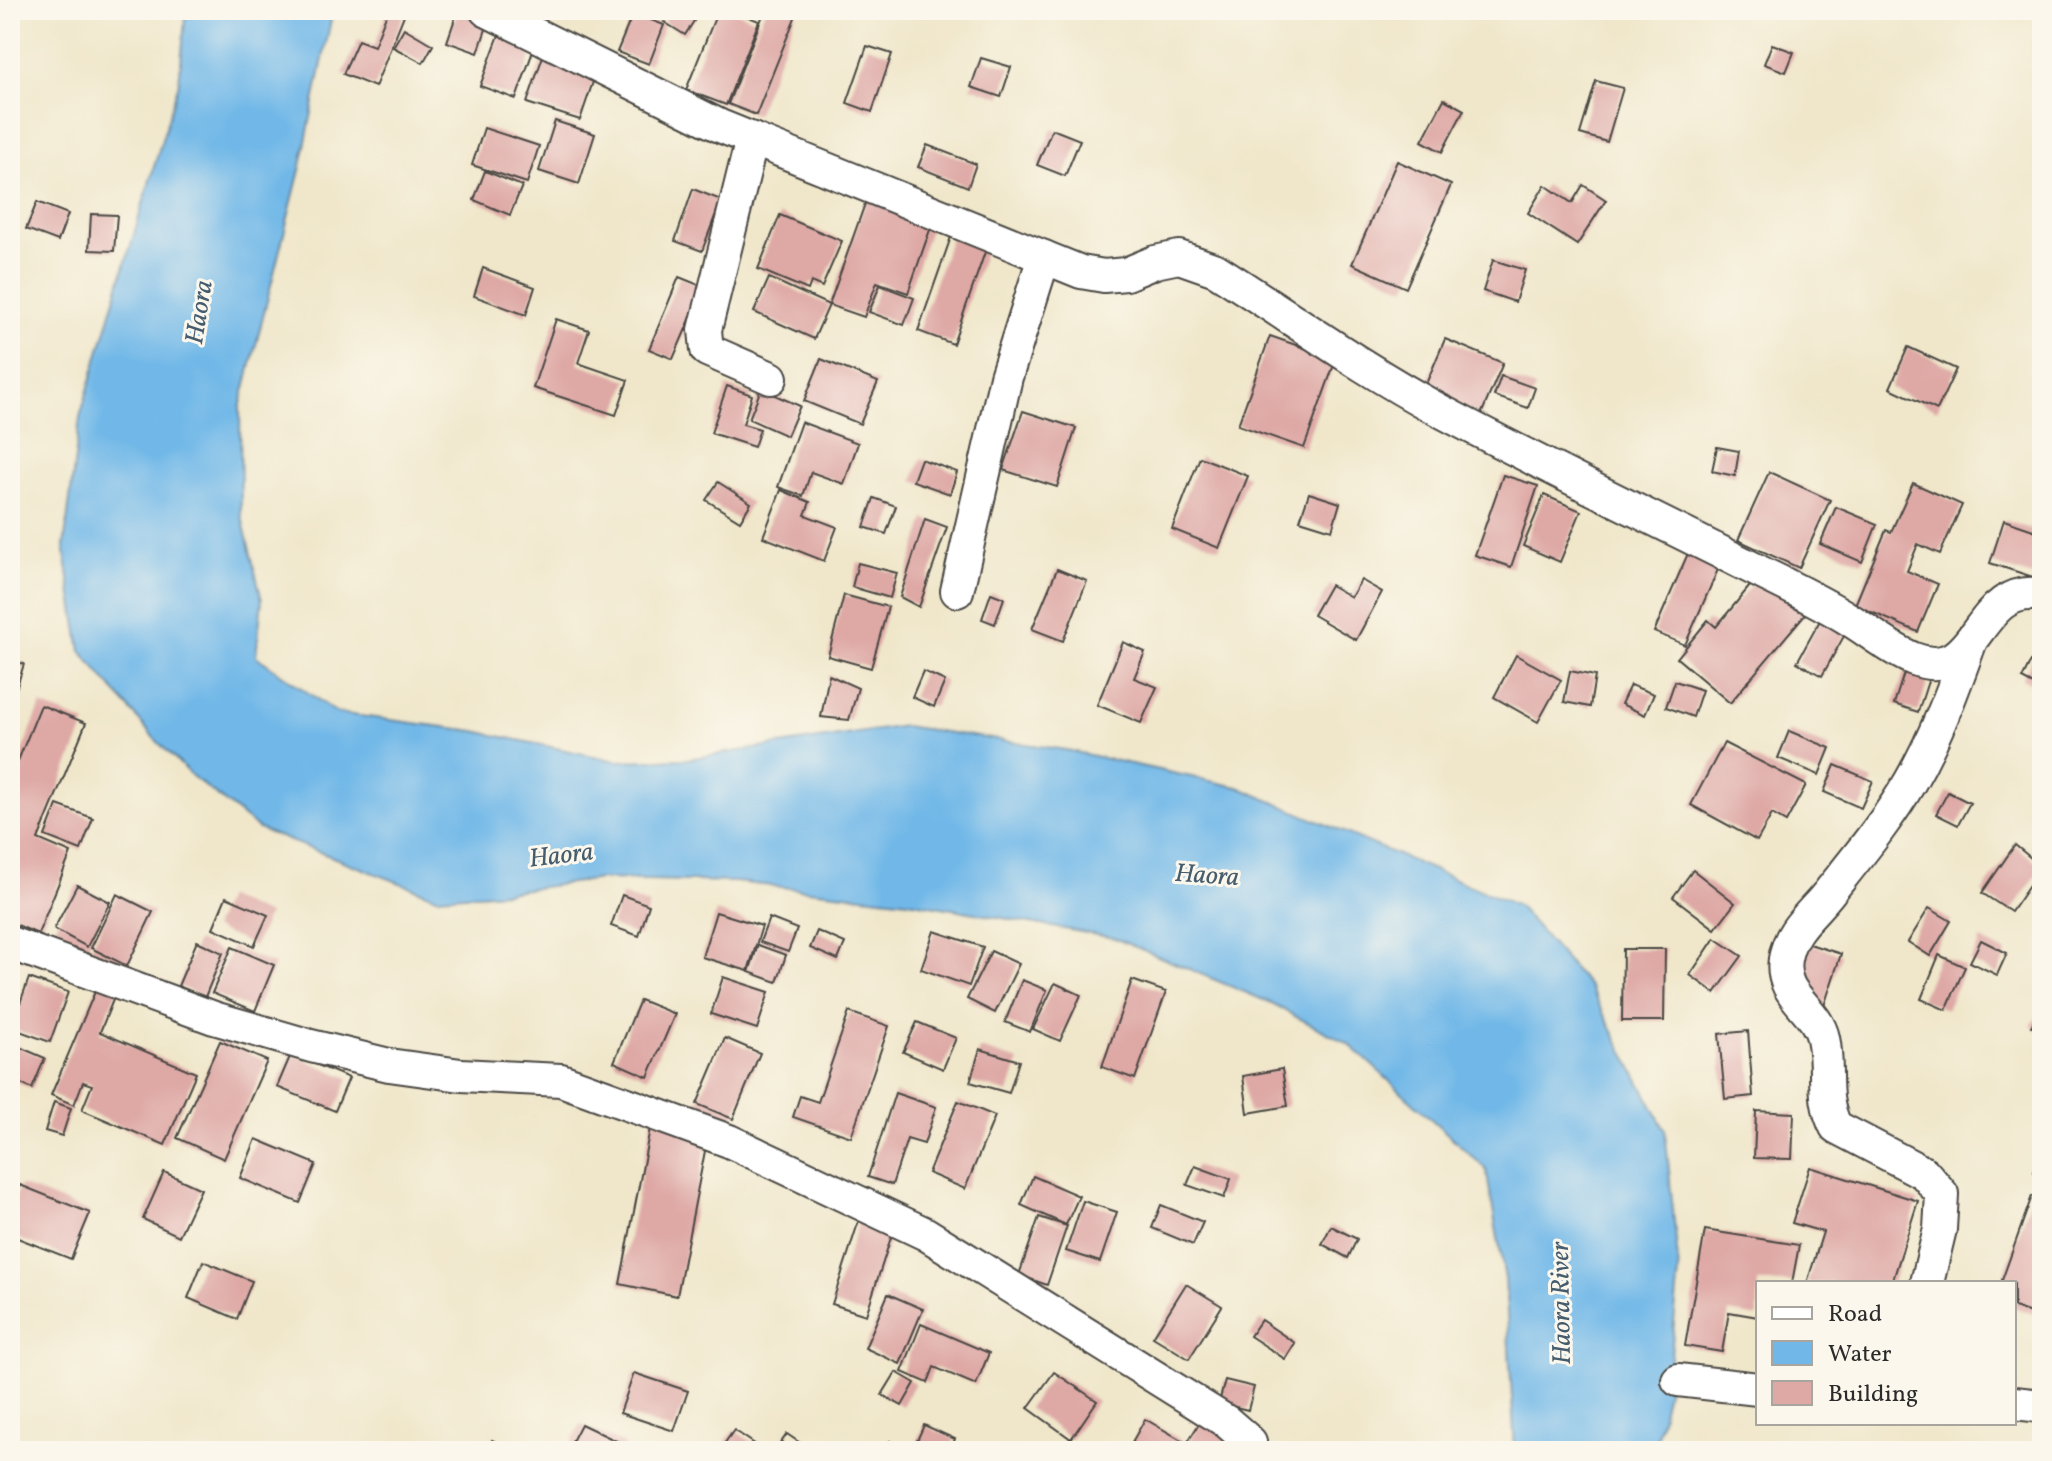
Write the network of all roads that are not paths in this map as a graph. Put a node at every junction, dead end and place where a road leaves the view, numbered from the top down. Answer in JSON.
{"nodes":[{"id":1,"x":486,"y":10,"type":"edge"},
{"id":2,"x":752,"y":139,"type":"junction"},
{"id":3,"x":1044,"y":257,"type":"junction"},
{"id":4,"x":771,"y":378,"type":"dead end"},
{"id":5,"x":957,"y":591,"type":"dead end"},
{"id":6,"x":2042,"y":595,"type":"edge"},
{"id":7,"x":1970,"y":643,"type":"junction"},
{"id":8,"x":10,"y":943,"type":"edge"},
{"id":9,"x":1927,"y":1281,"type":"edge"},
{"id":10,"x":1678,"y":1380,"type":"dead end"},
{"id":11,"x":1756,"y":1389,"type":"edge"},
{"id":12,"x":2016,"y":1403,"type":"edge"},
{"id":13,"x":2042,"y":1406,"type":"edge"},
{"id":14,"x":1251,"y":1451,"type":"edge"}],
"edges":[{"from":1,"to":2,"type":"street"},
{"from":2,"to":3,"type":"street"},
{"from":2,"to":4,"type":"street"},
{"from":3,"to":5,"type":"street"},
{"from":3,"to":7,"type":"street"},
{"from":6,"to":7,"type":"street"},
{"from":7,"to":9,"type":"street"},
{"from":8,"to":14,"type":"street"},
{"from":10,"to":11,"type":"street"},
{"from":12,"to":13,"type":"street"}]}
